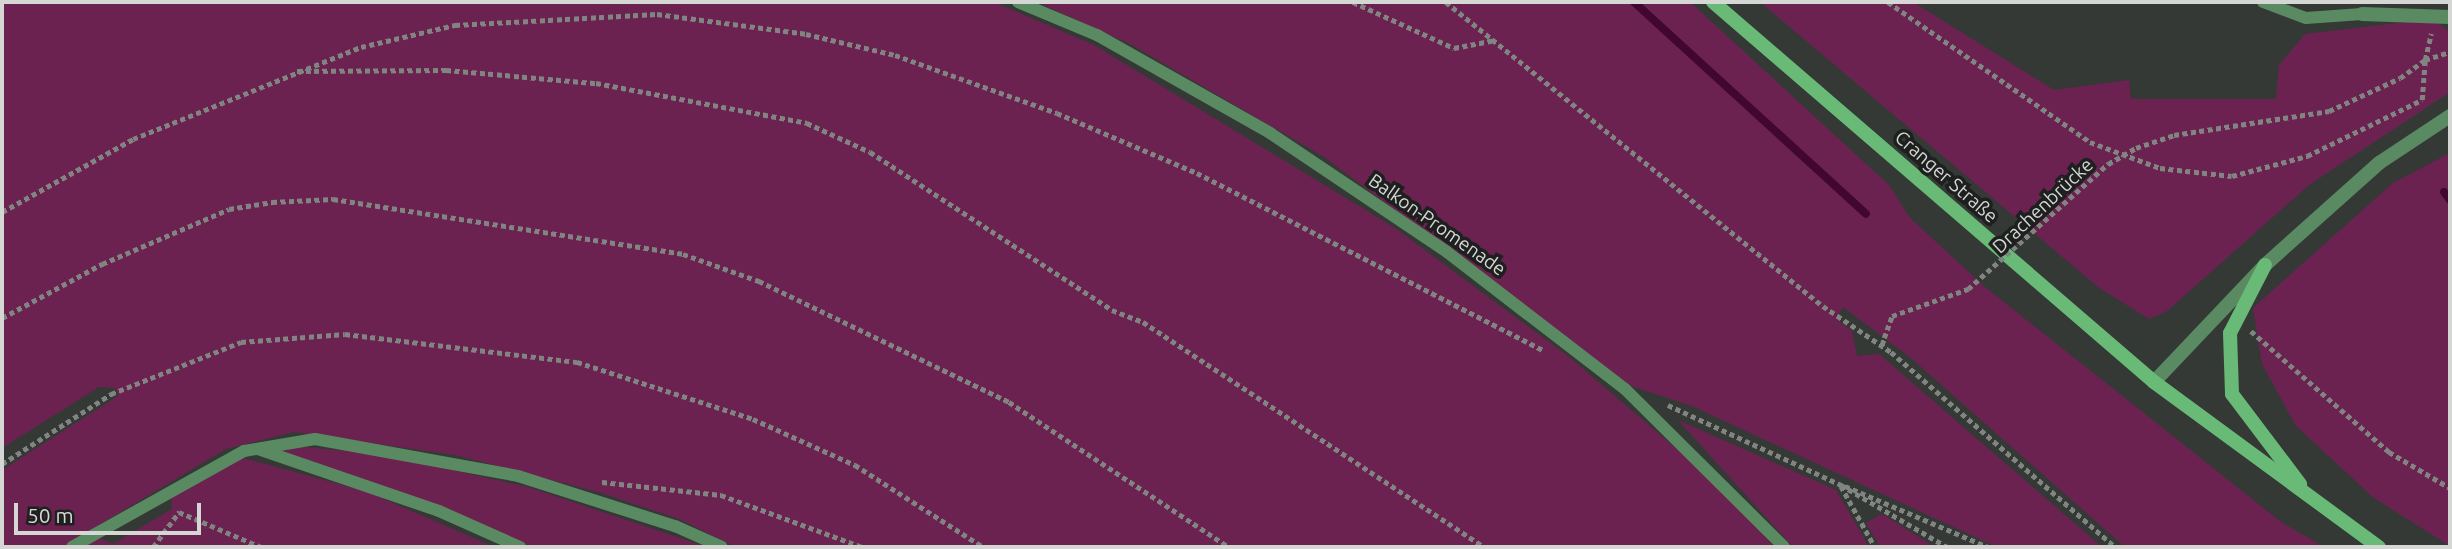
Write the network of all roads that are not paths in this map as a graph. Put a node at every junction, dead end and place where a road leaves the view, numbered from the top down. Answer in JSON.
{"nodes":[{"id":1,"x":1018,"y":2,"type":"edge"},
{"id":2,"x":1713,"y":2,"type":"edge"},
{"id":3,"x":2263,"y":2,"type":"edge"},
{"id":4,"x":2362,"y":14,"type":"joint"},
{"id":5,"x":2450,"y":17,"type":"edge"},
{"id":6,"x":2450,"y":116,"type":"edge"},
{"id":7,"x":2434,"y":127,"type":"junction"},
{"id":8,"x":2450,"y":128,"type":"edge"},
{"id":9,"x":2265,"y":265,"type":"junction"},
{"id":10,"x":2154,"y":382,"type":"junction"},
{"id":11,"x":258,"y":448,"type":"junction"},
{"id":12,"x":2315,"y":502,"type":"junction"},
{"id":13,"x":72,"y":547,"type":"edge"},
{"id":14,"x":520,"y":547,"type":"edge"},
{"id":15,"x":722,"y":547,"type":"edge"},
{"id":16,"x":1784,"y":547,"type":"edge"},
{"id":17,"x":2379,"y":547,"type":"edge"}],
"edges":[{"from":1,"to":16,"type":"lane","name":"Balkon-Promenade"},
{"from":2,"to":10,"type":"main road","name":"Cranger Straße"},
{"from":3,"to":4,"type":"lane"},
{"from":4,"to":5,"type":"street"},
{"from":6,"to":7,"type":"street","name":"Cranger Straße"},
{"from":7,"to":8,"type":"street"},
{"from":7,"to":9,"type":"street","name":"Cranger Straße"},
{"from":9,"to":10,"type":"street","name":"Cranger Straße"},
{"from":9,"to":12,"type":"main road","name":"Cranger Straße"},
{"from":10,"to":12,"type":"main road","name":"Cranger Straße"},
{"from":11,"to":13,"type":"lane"},
{"from":11,"to":14,"type":"lane"},
{"from":11,"to":15,"type":"lane"},
{"from":12,"to":17,"type":"main road","name":"Cranger Straße"}]}
